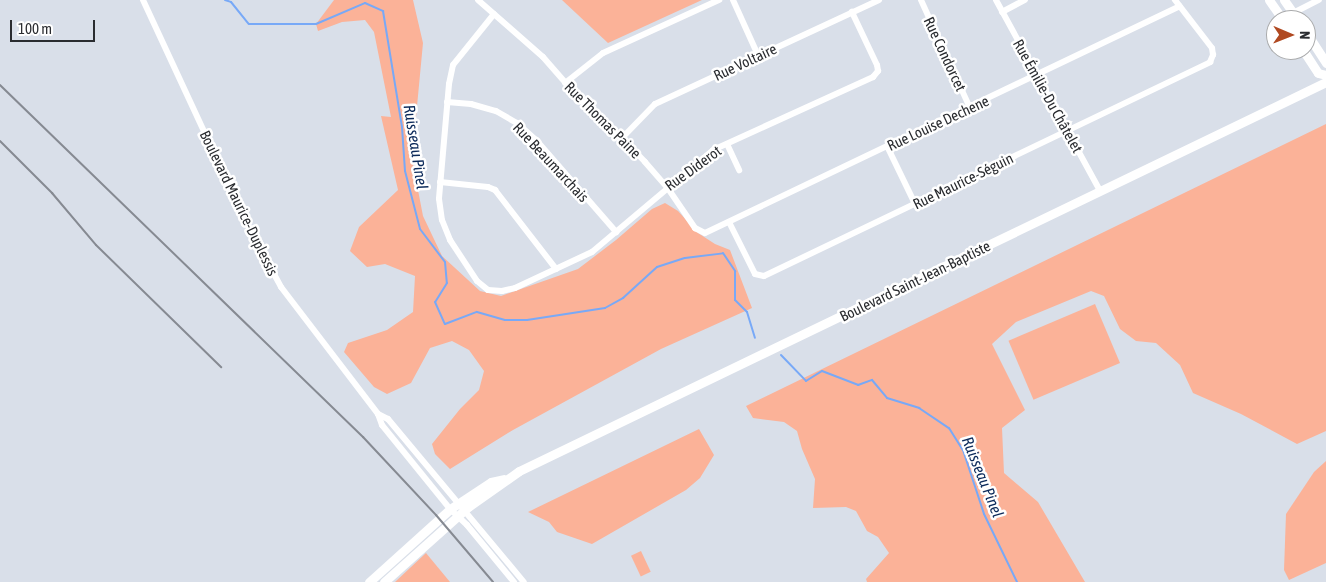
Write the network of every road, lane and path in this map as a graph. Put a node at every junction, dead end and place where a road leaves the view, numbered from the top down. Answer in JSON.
{"nodes":[{"id":1,"x":143,"y":0,"type":"edge"},
{"id":2,"x":478,"y":0,"type":"edge"},
{"id":3,"x":719,"y":0,"type":"edge"},
{"id":4,"x":733,"y":0,"type":"edge"},
{"id":5,"x":879,"y":0,"type":"edge"},
{"id":6,"x":921,"y":0,"type":"edge"},
{"id":7,"x":996,"y":0,"type":"edge"},
{"id":8,"x":1025,"y":0,"type":"edge"},
{"id":9,"x":1175,"y":0,"type":"edge"},
{"id":10,"x":1319,"y":0,"type":"edge"},
{"id":11,"x":1180,"y":6,"type":"junction"},
{"id":12,"x":1305,"y":10,"type":"edge"},
{"id":13,"x":852,"y":12,"type":"junction"},
{"id":14,"x":1002,"y":12,"type":"junction"},
{"id":15,"x":494,"y":14,"type":"junction"},
{"id":16,"x":1316,"y":48,"type":"edge"},
{"id":17,"x":758,"y":56,"type":"junction"},
{"id":18,"x":1309,"y":60,"type":"edge"},
{"id":19,"x":1326,"y":63,"type":"edge"},
{"id":20,"x":1326,"y":75,"type":"edge"},
{"id":21,"x":1036,"y":76,"type":"junction"},
{"id":22,"x":1326,"y":82,"type":"edge"},
{"id":23,"x":565,"y":83,"type":"junction"},
{"id":24,"x":447,"y":102,"type":"junction"},
{"id":25,"x":970,"y":108,"type":"junction"},
{"id":26,"x":1068,"y":131,"type":"junction"},
{"id":27,"x":622,"y":138,"type":"junction"},
{"id":28,"x":727,"y":144,"type":"junction"},
{"id":29,"x":887,"y":146,"type":"junction"},
{"id":30,"x":739,"y":170,"type":"dead end"},
{"id":31,"x":440,"y":182,"type":"junction"},
{"id":32,"x":667,"y":187,"type":"junction"},
{"id":33,"x":1100,"y":191,"type":"junction"},
{"id":34,"x":915,"y":204,"type":"junction"},
{"id":35,"x":730,"y":222,"type":"junction"},
{"id":36,"x":695,"y":228,"type":"joint"},
{"id":37,"x":616,"y":232,"type":"junction"},
{"id":38,"x":556,"y":269,"type":"junction"},
{"id":39,"x":457,"y":510,"type":"junction"},
{"id":40,"x":369,"y":582,"type":"edge"},
{"id":41,"x":384,"y":582,"type":"edge"},
{"id":42,"x":514,"y":582,"type":"edge"},
{"id":43,"x":524,"y":582,"type":"edge"}],
"edges":[{"from":1,"to":39,"type":"street","name":"Boulevard Maurice-Duplessis"},
{"from":2,"to":15,"type":"street","name":"Rue Thomas Paine"},
{"from":3,"to":23,"type":"street"},
{"from":4,"to":17,"type":"street"},
{"from":5,"to":13,"type":"street","name":"Rue Voltaire"},
{"from":6,"to":25,"type":"street","name":"Rue Condorcet"},
{"from":7,"to":14,"type":"street","name":"Rue Émilie-Du Châtelet"},
{"from":8,"to":14,"type":"street"},
{"from":9,"to":11,"type":"street"},
{"from":10,"to":12,"type":"street"},
{"from":11,"to":21,"type":"street","name":"Rue Louise Dechene"},
{"from":11,"to":26,"type":"street","name":"Rue Maurice-Séguin"},
{"from":13,"to":17,"type":"street","name":"Rue Voltaire"},
{"from":13,"to":28,"type":"street","name":"Rue Diderot"},
{"from":14,"to":21,"type":"street","name":"Rue Émilie-Du Châtelet"},
{"from":15,"to":23,"type":"street","name":"Rue Thomas Paine"},
{"from":15,"to":24,"type":"street"},
{"from":16,"to":19,"type":"main road"},
{"from":17,"to":27,"type":"street","name":"Rue Voltaire"},
{"from":18,"to":20,"type":"main road"},
{"from":21,"to":25,"type":"street","name":"Rue Louise Dechene"},
{"from":21,"to":26,"type":"street","name":"Rue Émilie-Du Châtelet"},
{"from":22,"to":33,"type":"main road","name":"Boulevard Saint-Jean-Baptiste"},
{"from":23,"to":27,"type":"street","name":"Rue Thomas Paine"},
{"from":24,"to":31,"type":"street"},
{"from":24,"to":37,"type":"street","name":"Rue Beaumarchais"},
{"from":25,"to":29,"type":"street","name":"Rue Louise Dechene"},
{"from":26,"to":33,"type":"street","name":"Rue Émilie-Du Châtelet"},
{"from":26,"to":34,"type":"street","name":"Rue Maurice-Séguin"},
{"from":27,"to":32,"type":"street","name":"Rue Thomas Paine"},
{"from":28,"to":30,"type":"street"},
{"from":28,"to":32,"type":"street","name":"Rue Diderot"},
{"from":29,"to":34,"type":"street"},
{"from":29,"to":35,"type":"street","name":"Rue Louise Dechene"},
{"from":31,"to":38,"type":"street"},
{"from":31,"to":38,"type":"street","name":"Rue Diderot"},
{"from":32,"to":36,"type":"street","name":"Rue Thomas Paine"},
{"from":32,"to":37,"type":"street","name":"Rue Diderot"},
{"from":33,"to":39,"type":"main road","name":"Boulevard Saint-Jean-Baptiste"},
{"from":34,"to":35,"type":"street","name":"Rue Maurice-Séguin"},
{"from":35,"to":36,"type":"street","name":"Rue Louise Dechene"},
{"from":37,"to":38,"type":"street","name":"Rue Diderot"},
{"from":39,"to":40,"type":"main road","name":"Boulevard Saint-Jean-Baptiste"},
{"from":39,"to":41,"type":"main road","name":"Boulevard Saint-Jean-Baptiste"},
{"from":39,"to":42,"type":"street","name":"Boulevard Maurice-Duplessis"},
{"from":39,"to":43,"type":"street","name":"Boulevard Maurice-Duplessis"}]}
